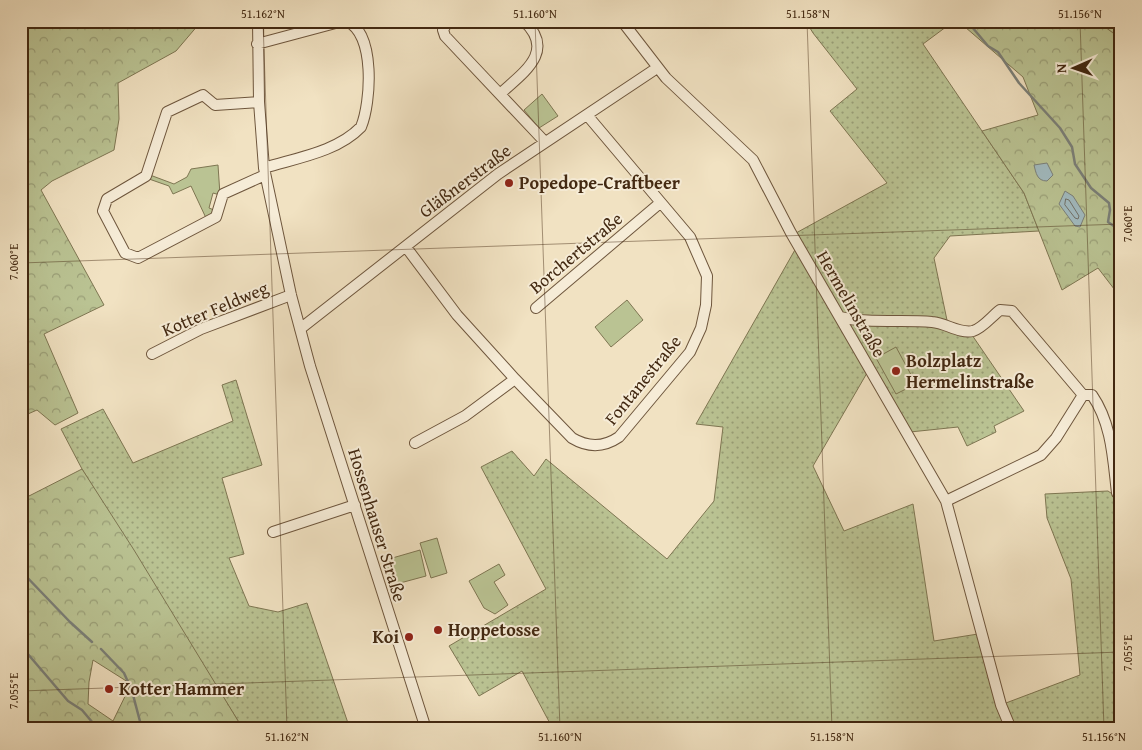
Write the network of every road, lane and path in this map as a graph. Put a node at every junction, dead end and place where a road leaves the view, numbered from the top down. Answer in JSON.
{"nodes":[{"id":1,"x":258,"y":21,"type":"edge"},
{"id":2,"x":345,"y":21,"type":"edge"},
{"id":3,"x":448,"y":21,"type":"edge"},
{"id":4,"x":524,"y":21,"type":"edge"},
{"id":5,"x":622,"y":21,"type":"edge"},
{"id":6,"x":257,"y":44,"type":"junction"},
{"id":7,"x":656,"y":68,"type":"junction"},
{"id":8,"x":501,"y":93,"type":"junction"},
{"id":9,"x":259,"y":102,"type":"junction"},
{"id":10,"x":587,"y":115,"type":"junction"},
{"id":11,"x":546,"y":142,"type":"junction"},
{"id":12,"x":264,"y":172,"type":"junction"},
{"id":13,"x":660,"y":203,"type":"junction"},
{"id":14,"x":406,"y":247,"type":"junction"},
{"id":15,"x":291,"y":295,"type":"junction"},
{"id":16,"x":536,"y":308,"type":"dead end"},
{"id":17,"x":840,"y":318,"type":"junction"},
{"id":18,"x":300,"y":330,"type":"junction"},
{"id":19,"x":152,"y":354,"type":"dead end"},
{"id":20,"x":515,"y":379,"type":"junction"},
{"id":21,"x":1083,"y":396,"type":"junction"},
{"id":22,"x":415,"y":443,"type":"dead end"},
{"id":23,"x":1117,"y":493,"type":"dead end"},
{"id":24,"x":946,"y":501,"type":"junction"},
{"id":25,"x":355,"y":505,"type":"junction"},
{"id":26,"x":273,"y":532,"type":"dead end"},
{"id":27,"x":426,"y":729,"type":"edge"},
{"id":28,"x":1011,"y":729,"type":"edge"}],
"edges":[{"from":1,"to":6,"type":"street","name":"Hossenhauser Straße"},
{"from":2,"to":6,"type":"street"},
{"from":2,"to":12,"type":"street"},
{"from":3,"to":8,"type":"street"},
{"from":4,"to":8,"type":"street"},
{"from":5,"to":7,"type":"street","name":"Hermelinstraße"},
{"from":6,"to":9,"type":"street","name":"Hossenhauser Straße"},
{"from":7,"to":10,"type":"street","name":"Gläßnerstraße"},
{"from":7,"to":17,"type":"street","name":"Hermelinstraße"},
{"from":8,"to":11,"type":"street"},
{"from":9,"to":12,"type":"street","name":"Hossenhauser Straße"},
{"from":9,"to":12,"type":"street"},
{"from":10,"to":11,"type":"street","name":"Gläßnerstraße"},
{"from":10,"to":13,"type":"street","name":"Fontanestraße"},
{"from":11,"to":14,"type":"street","name":"Gläßnerstraße"},
{"from":12,"to":15,"type":"street","name":"Hossenhauser Straße"},
{"from":13,"to":16,"type":"street","name":"Borchertstraße"},
{"from":13,"to":20,"type":"street","name":"Fontanestraße"},
{"from":14,"to":18,"type":"street","name":"Gläßnerstraße"},
{"from":14,"to":20,"type":"street","name":"Fontanestraße"},
{"from":15,"to":18,"type":"street","name":"Hossenhauser Straße"},
{"from":15,"to":19,"type":"street","name":"Kotter Feldweg"},
{"from":17,"to":21,"type":"street"},
{"from":17,"to":24,"type":"street","name":"Hermelinstraße"},
{"from":18,"to":25,"type":"street","name":"Hossenhauser Straße"},
{"from":20,"to":22,"type":"street"},
{"from":21,"to":23,"type":"street"},
{"from":21,"to":24,"type":"street"},
{"from":24,"to":28,"type":"street","name":"Hermelinstraße"},
{"from":25,"to":26,"type":"street"},
{"from":25,"to":27,"type":"street","name":"Hossenhauser Straße"}]}
